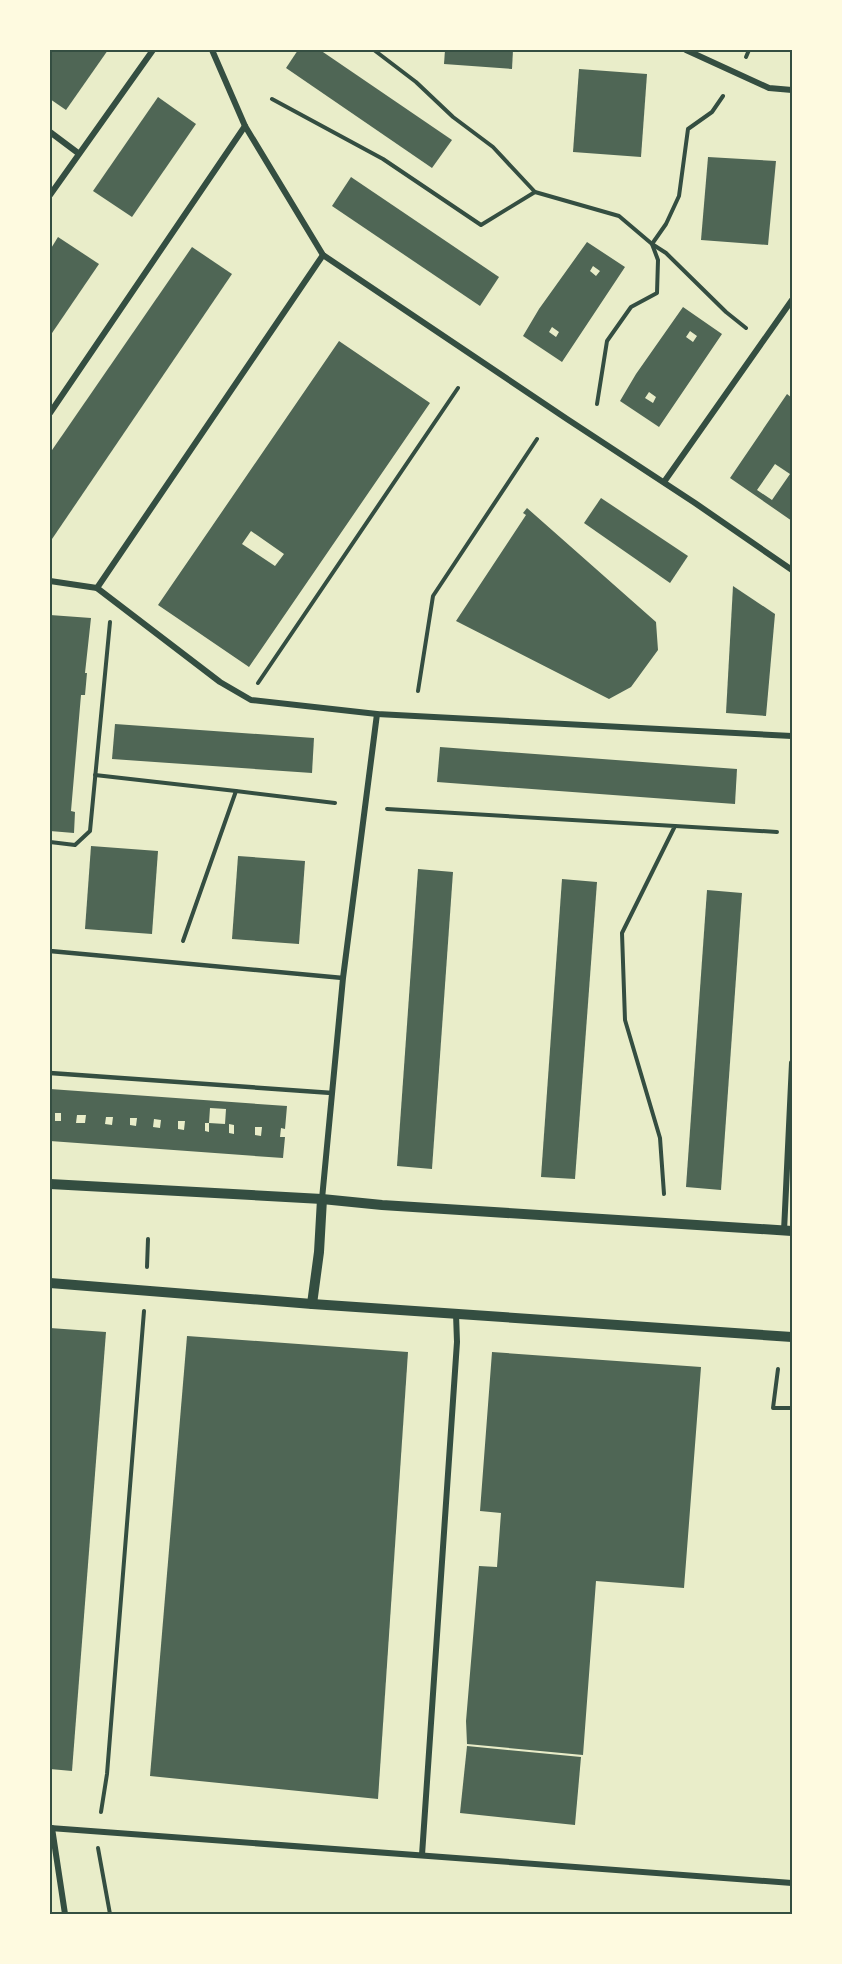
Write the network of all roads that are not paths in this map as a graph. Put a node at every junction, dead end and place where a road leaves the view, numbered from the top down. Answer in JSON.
{"nodes":[{"id":1,"x":153,"y":50,"type":"edge"},
{"id":2,"x":212,"y":50,"type":"edge"},
{"id":3,"x":686,"y":50,"type":"edge"},
{"id":4,"x":792,"y":90,"type":"edge"},
{"id":5,"x":245,"y":126,"type":"junction"},
{"id":6,"x":50,"y":132,"type":"edge"},
{"id":7,"x":78,"y":153,"type":"junction"},
{"id":8,"x":50,"y":195,"type":"edge"},
{"id":9,"x":323,"y":255,"type":"junction"},
{"id":10,"x":792,"y":300,"type":"edge"},
{"id":11,"x":50,"y":413,"type":"edge"},
{"id":12,"x":664,"y":482,"type":"junction"},
{"id":13,"x":792,"y":570,"type":"edge"},
{"id":14,"x":50,"y":581,"type":"edge"},
{"id":15,"x":98,"y":588,"type":"junction"},
{"id":16,"x":377,"y":714,"type":"junction"},
{"id":17,"x":792,"y":735,"type":"edge"},
{"id":18,"x":50,"y":951,"type":"edge"},
{"id":19,"x":343,"y":978,"type":"junction"},
{"id":20,"x":792,"y":1063,"type":"edge"},
{"id":21,"x":50,"y":1073,"type":"edge"},
{"id":22,"x":332,"y":1093,"type":"junction"},
{"id":23,"x":50,"y":1184,"type":"edge"},
{"id":24,"x":322,"y":1199,"type":"junction"},
{"id":25,"x":788,"y":1231,"type":"edge"},
{"id":26,"x":50,"y":1283,"type":"edge"},
{"id":27,"x":312,"y":1304,"type":"junction"},
{"id":28,"x":456,"y":1314,"type":"junction"},
{"id":29,"x":792,"y":1337,"type":"edge"},
{"id":30,"x":51,"y":1828,"type":"edge"},
{"id":31,"x":422,"y":1855,"type":"junction"},
{"id":32,"x":792,"y":1883,"type":"edge"},
{"id":33,"x":64,"y":1914,"type":"edge"}],
"edges":[{"from":1,"to":7,"type":"street"},
{"from":2,"to":5,"type":"street"},
{"from":3,"to":4,"type":"street"},
{"from":5,"to":9,"type":"street"},
{"from":5,"to":11,"type":"street"},
{"from":6,"to":7,"type":"street"},
{"from":7,"to":8,"type":"street"},
{"from":9,"to":12,"type":"street"},
{"from":9,"to":15,"type":"street"},
{"from":10,"to":12,"type":"street"},
{"from":12,"to":13,"type":"street"},
{"from":14,"to":15,"type":"street"},
{"from":15,"to":16,"type":"street"},
{"from":16,"to":17,"type":"street"},
{"from":16,"to":19,"type":"street"},
{"from":18,"to":19,"type":"lane"},
{"from":19,"to":22,"type":"street"},
{"from":20,"to":25,"type":"street"},
{"from":21,"to":22,"type":"lane"},
{"from":22,"to":24,"type":"street"},
{"from":23,"to":24,"type":"street"},
{"from":24,"to":25,"type":"street"},
{"from":24,"to":27,"type":"street"},
{"from":26,"to":27,"type":"street"},
{"from":27,"to":28,"type":"street"},
{"from":28,"to":29,"type":"street"},
{"from":28,"to":31,"type":"street"},
{"from":30,"to":31,"type":"street"},
{"from":30,"to":33,"type":"street"},
{"from":31,"to":32,"type":"street"}]}
